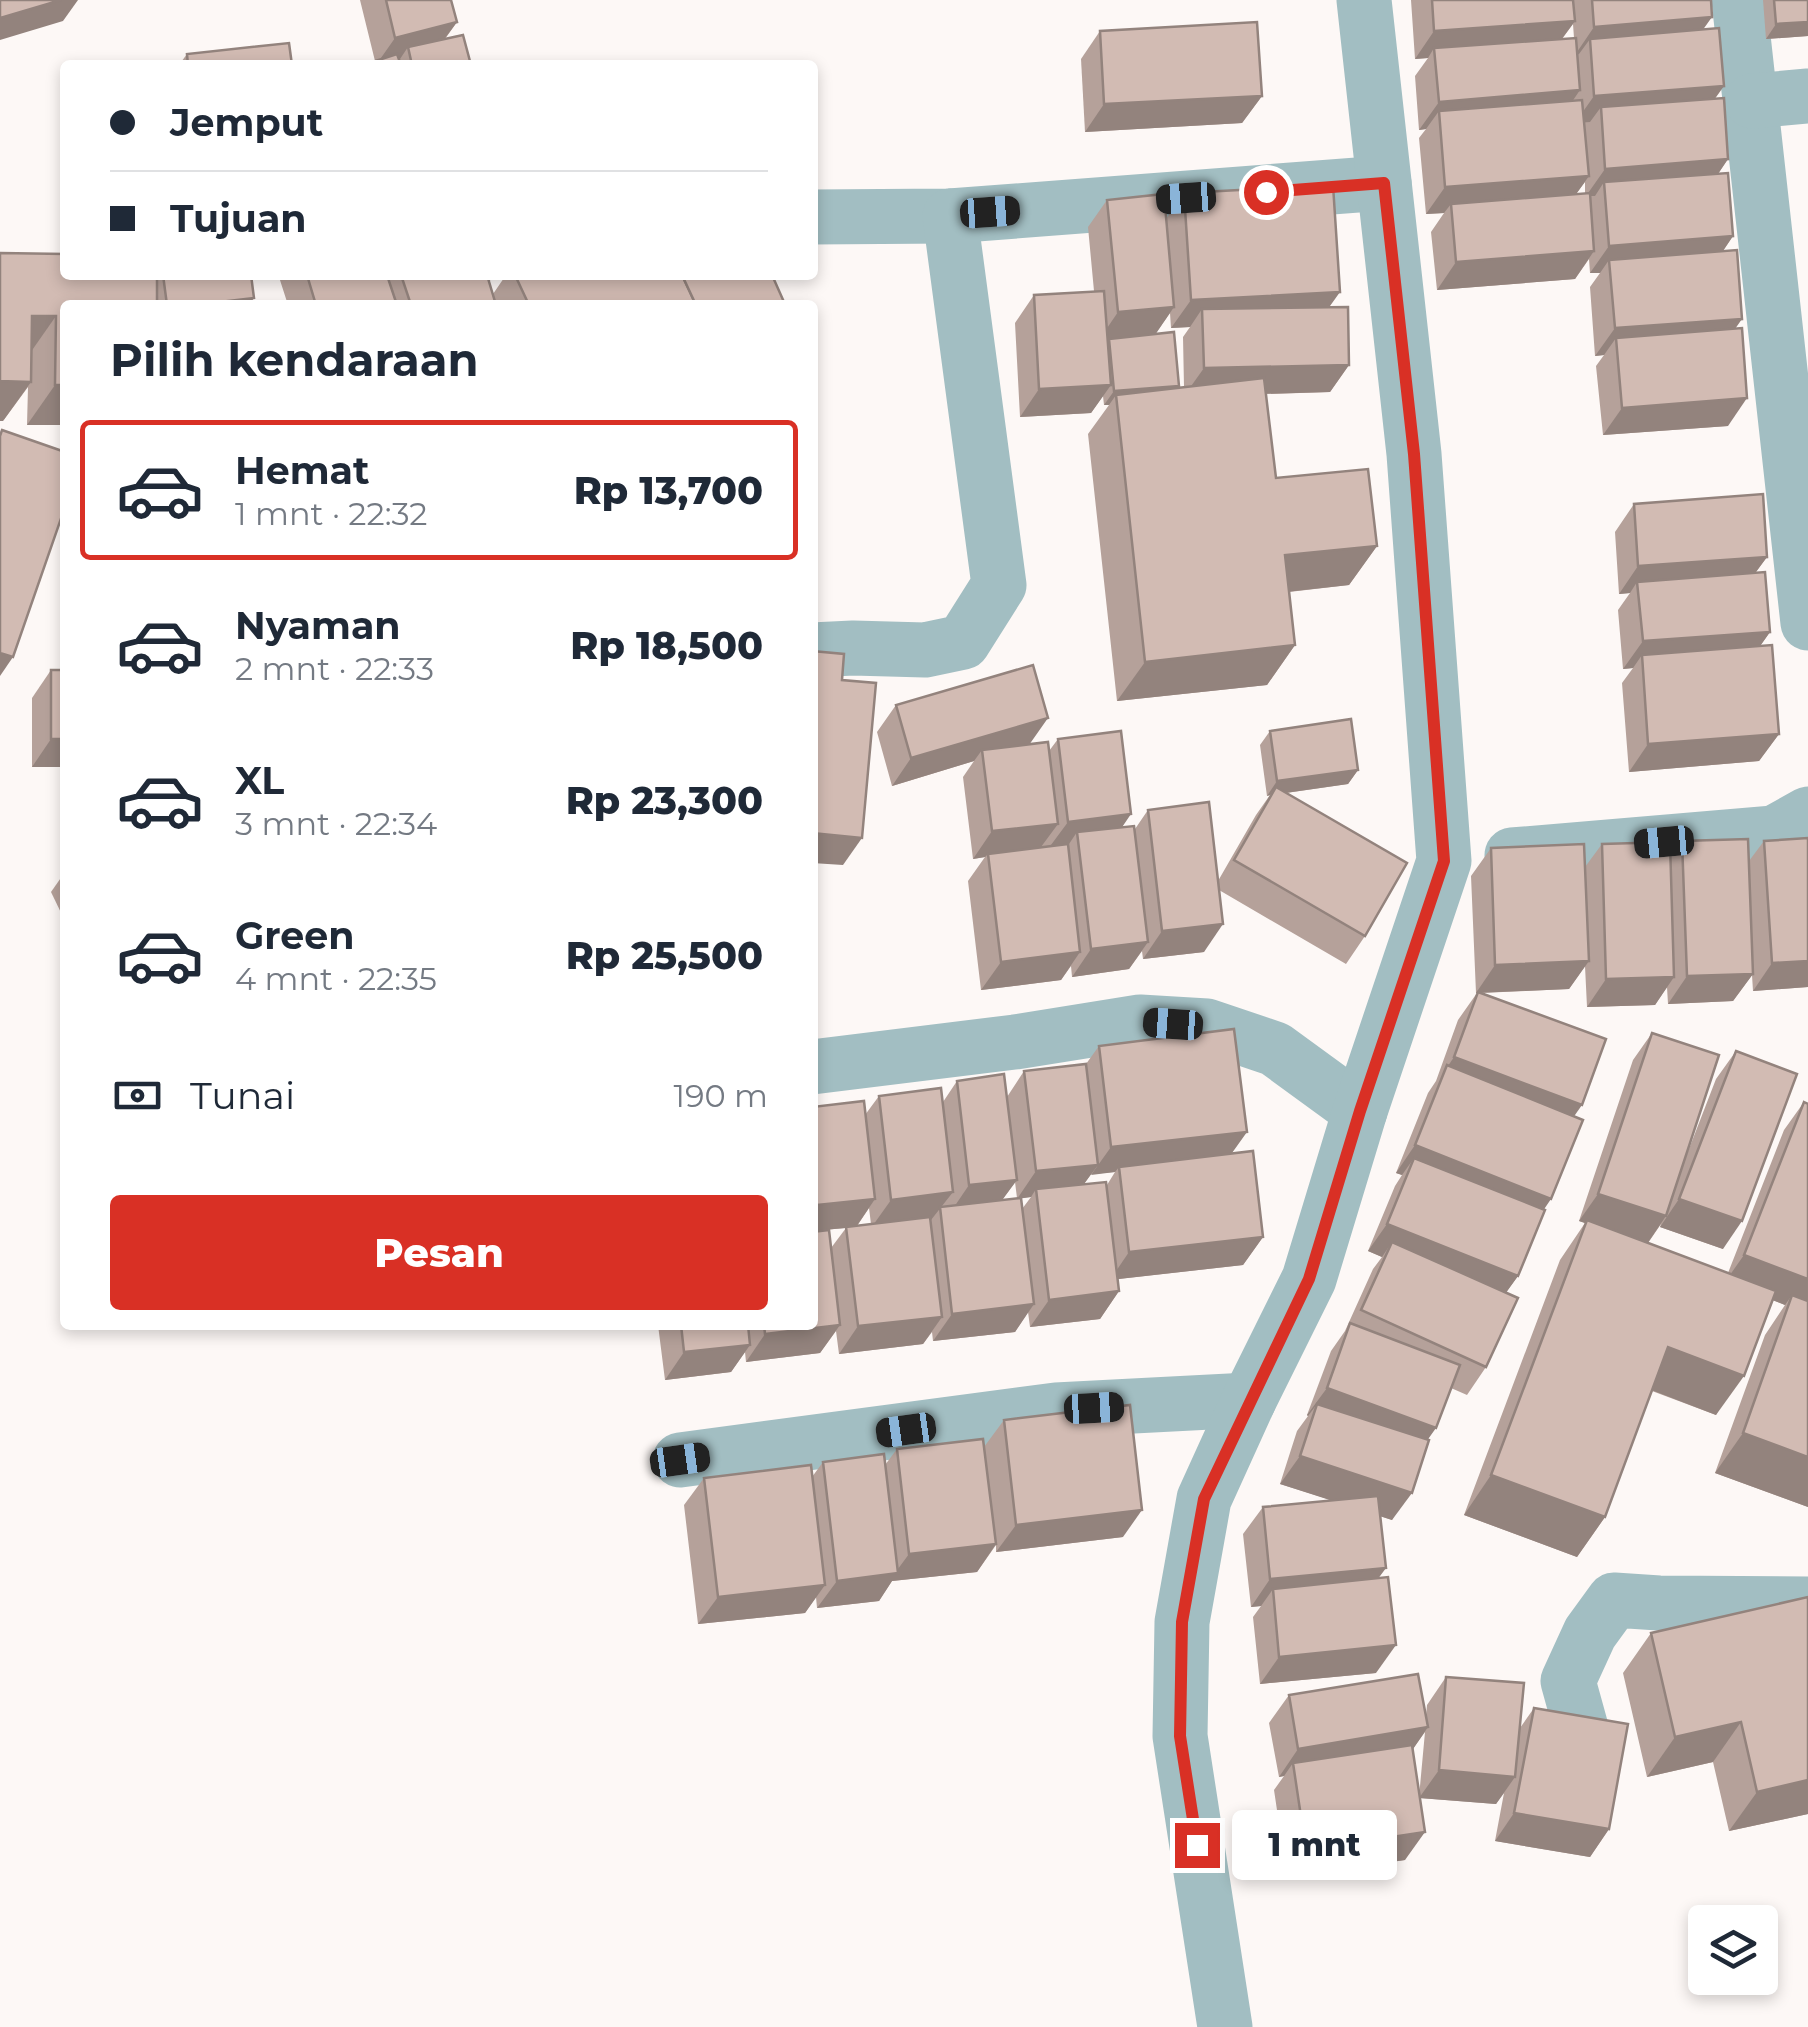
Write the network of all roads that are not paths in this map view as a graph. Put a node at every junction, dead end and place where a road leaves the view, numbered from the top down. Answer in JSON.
{"nodes":[{"id":1,"x":1364,"y":0,"type":"edge"},
{"id":2,"x":1739,"y":0,"type":"edge"},
{"id":3,"x":1808,"y":96,"type":"edge"},
{"id":4,"x":1752,"y":101,"type":"junction"},
{"id":5,"x":1384,"y":183,"type":"junction"},
{"id":6,"x":950,"y":216,"type":"junction"},
{"id":7,"x":818,"y":217,"type":"edge"},
{"id":8,"x":1808,"y":623,"type":"edge"},
{"id":9,"x":818,"y":650,"type":"edge"},
{"id":10,"x":1808,"y":814,"type":"edge"},
{"id":11,"x":1444,"y":861,"type":"junction"},
{"id":12,"x":818,"y":1066,"type":"edge"},
{"id":13,"x":1360,"y":1111,"type":"junction"},
{"id":14,"x":1249,"y":1400,"type":"junction"},
{"id":15,"x":680,"y":1460,"type":"dead end"},
{"id":16,"x":1808,"y":1604,"type":"edge"},
{"id":17,"x":1581,"y":1728,"type":"edge"},
{"id":18,"x":1225,"y":2027,"type":"edge"}],
"edges":[{"from":1,"to":5,"type":"street"},
{"from":2,"to":4,"type":"street"},
{"from":3,"to":4,"type":"street"},
{"from":4,"to":8,"type":"street"},
{"from":5,"to":6,"type":"street"},
{"from":5,"to":11,"type":"street"},
{"from":6,"to":7,"type":"street"},
{"from":6,"to":9,"type":"street"},
{"from":10,"to":11,"type":"street"},
{"from":11,"to":13,"type":"street"},
{"from":12,"to":13,"type":"street"},
{"from":13,"to":14,"type":"street"},
{"from":14,"to":15,"type":"street"},
{"from":14,"to":18,"type":"street"},
{"from":16,"to":17,"type":"street"}]}
